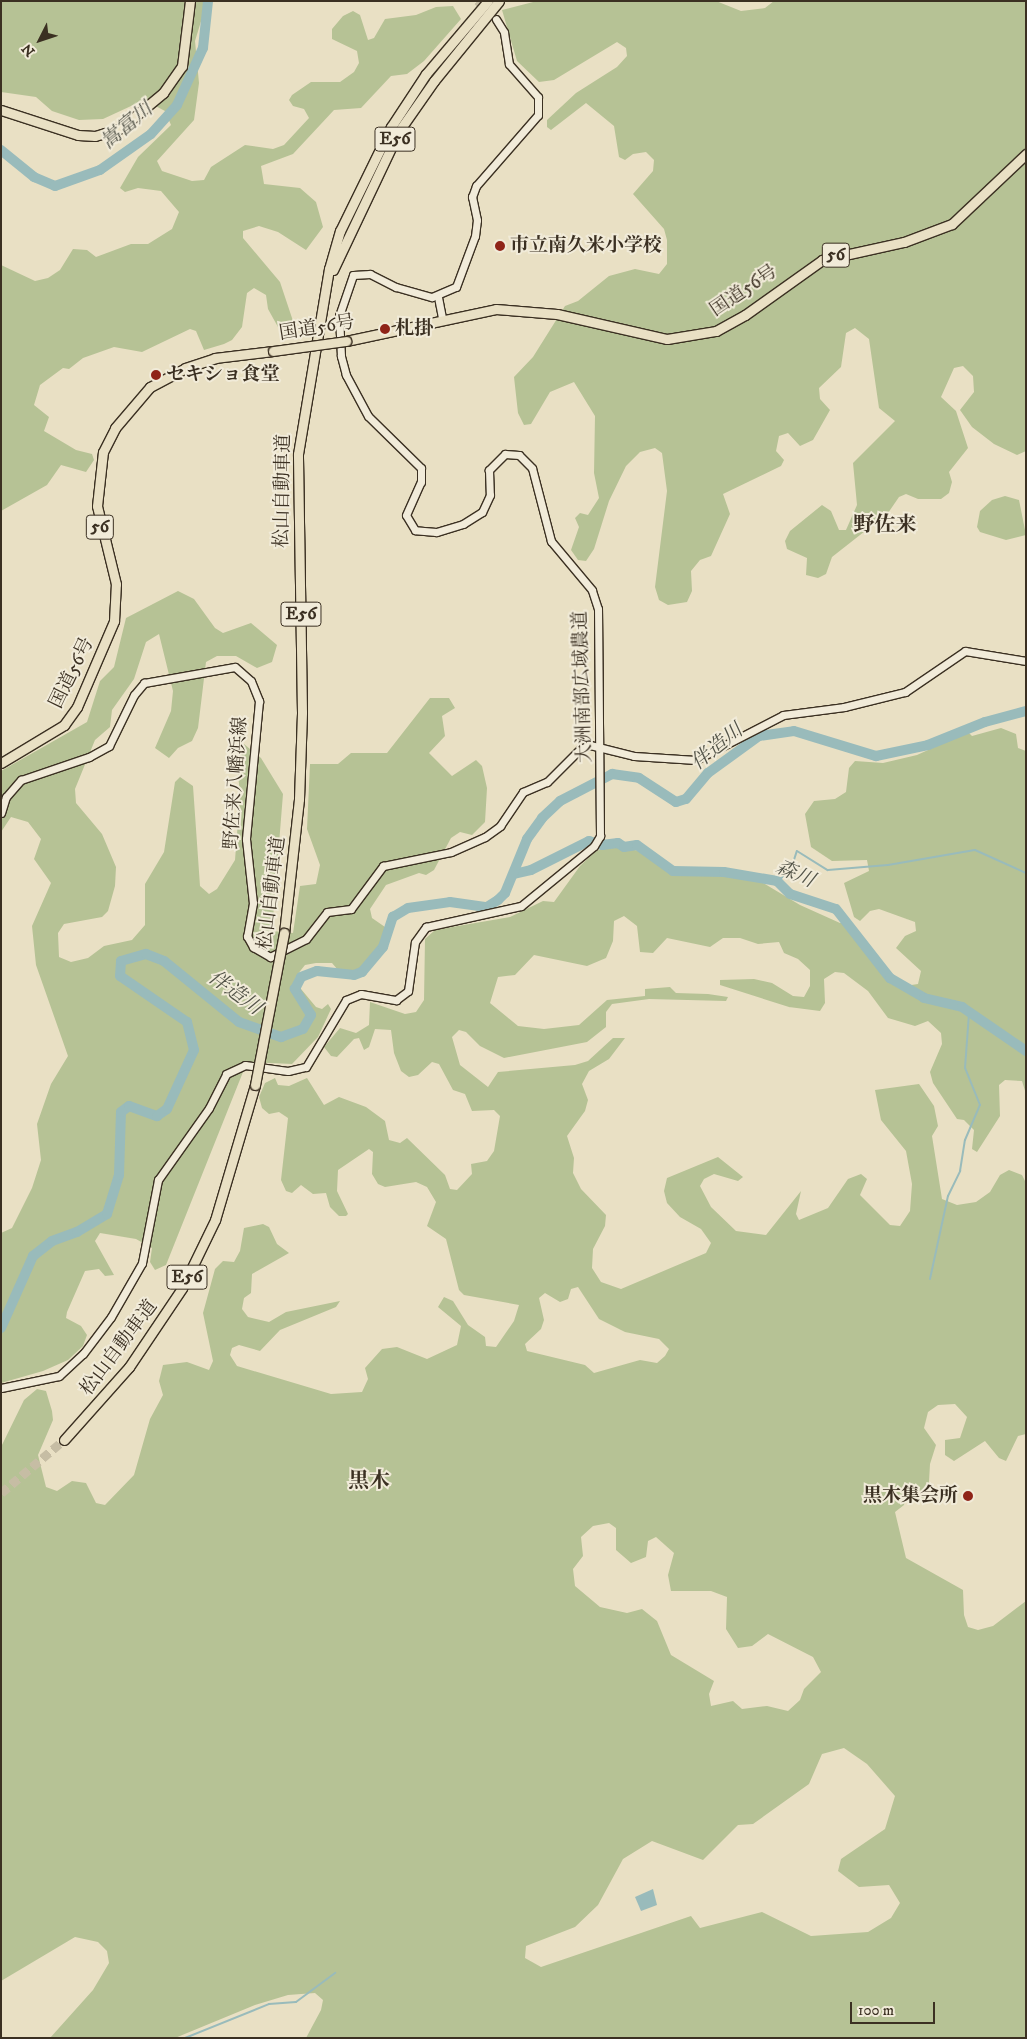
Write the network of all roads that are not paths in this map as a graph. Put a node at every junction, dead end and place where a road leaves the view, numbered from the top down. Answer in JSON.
{"nodes":[{"id":1,"x":190,"y":1,"type":"edge"},
{"id":2,"x":488,"y":1,"type":"edge"},
{"id":3,"x":499,"y":1,"type":"edge"},
{"id":4,"x":496,"y":19,"type":"dead end"},
{"id":5,"x":1,"y":110,"type":"edge"},
{"id":6,"x":1026,"y":154,"type":"edge"},
{"id":7,"x":324,"y":296,"type":"junction"},
{"id":8,"x":438,"y":297,"type":"junction"},
{"id":9,"x":442,"y":318,"type":"junction"},
{"id":10,"x":1026,"y":661,"type":"edge"},
{"id":11,"x":602,"y":746,"type":"junction"},
{"id":12,"x":1,"y":763,"type":"edge"},
{"id":13,"x":1,"y":813,"type":"edge"},
{"id":14,"x":1,"y":1388,"type":"edge"},
{"id":15,"x":64,"y":1440,"type":"tunnel mouth"}],
"edges":[{"from":1,"to":5,"type":"highway"},
{"from":2,"to":7,"type":"highway","name":"松山自動車道","number":"E56"},
{"from":3,"to":7,"type":"highway","name":"松山自動車道","number":"E56"},
{"from":4,"to":8,"type":"street"},
{"from":6,"to":9,"type":"highway","name":"国道56号","number":"56"},
{"from":7,"to":15,"type":"highway","name":"松山自動車道","number":"E56","bridge":true},
{"from":8,"to":9,"type":"street"},
{"from":8,"to":11,"type":"street","name":"大洲南部広域農道"},
{"from":9,"to":12,"type":"highway","name":"国道56号","number":"56","bridge":true},
{"from":10,"to":11,"type":"street","name":"野佐来八幡浜線"},
{"from":11,"to":13,"type":"street","name":"野佐来八幡浜線"},
{"from":11,"to":14,"type":"street","name":"大洲南部広域農道"}]}
